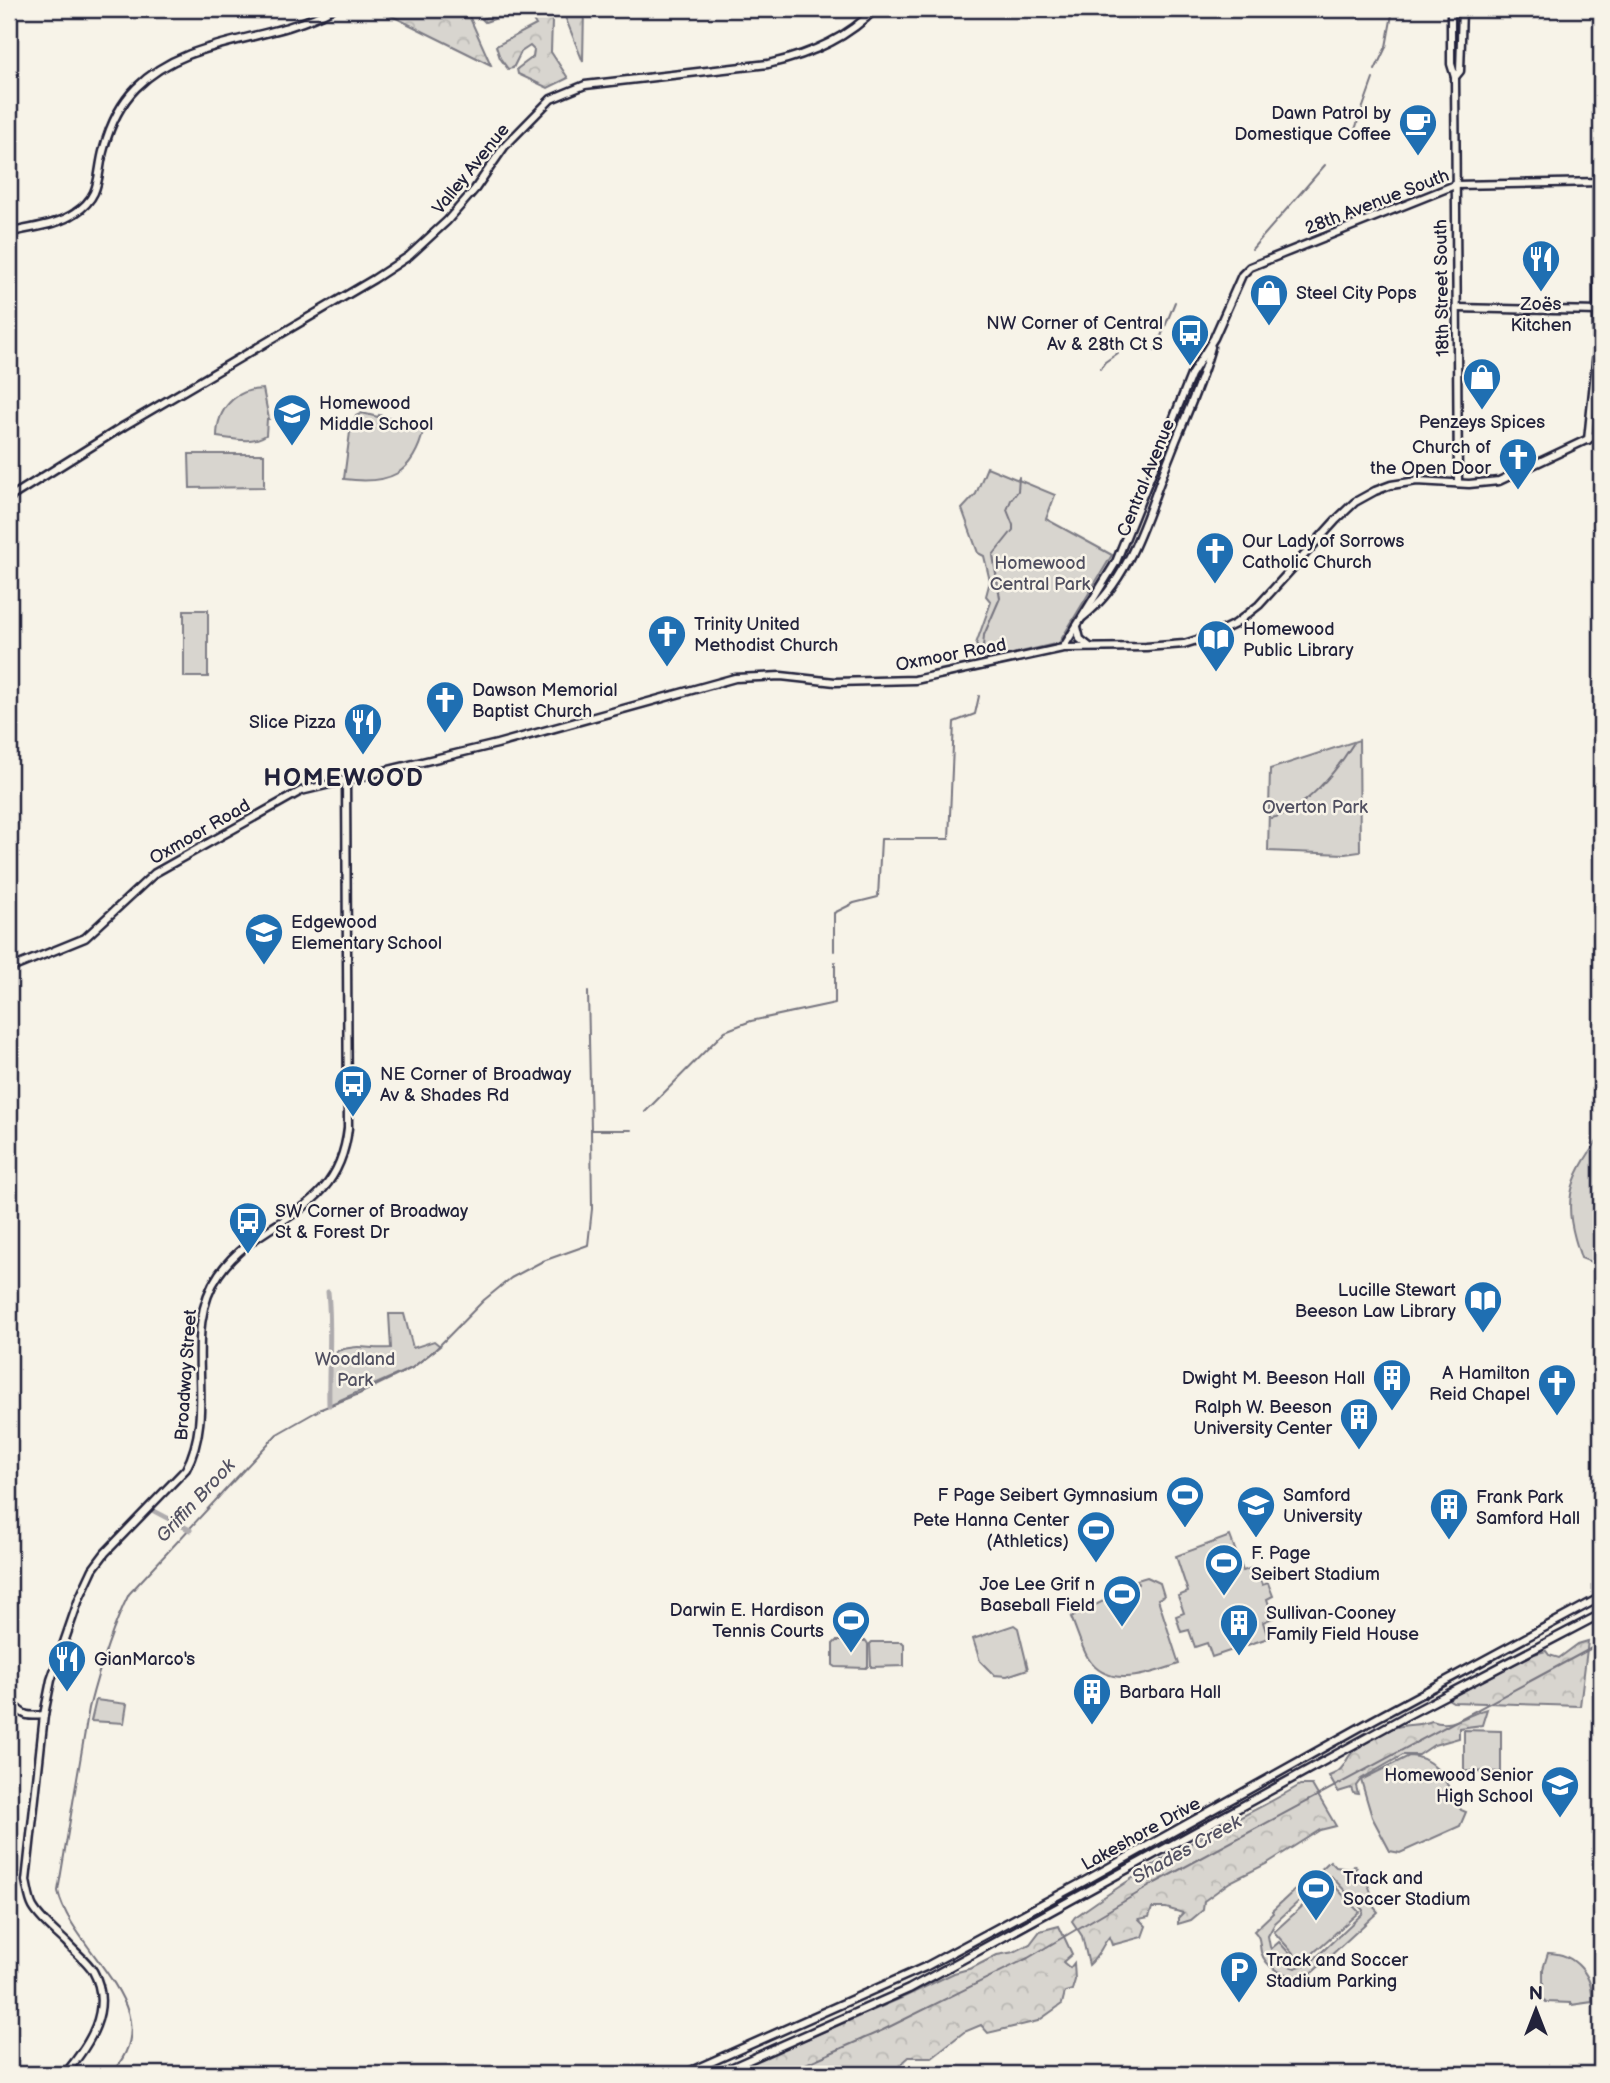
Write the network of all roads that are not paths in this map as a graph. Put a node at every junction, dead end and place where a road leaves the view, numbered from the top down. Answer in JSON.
{"nodes":[{"id":1,"x":332,"y":9,"type":"edge"},
{"id":2,"x":876,"y":9,"type":"edge"},
{"id":3,"x":1451,"y":9,"type":"edge"},
{"id":4,"x":1462,"y":9,"type":"edge"},
{"id":5,"x":1455,"y":77,"type":"junction"},
{"id":6,"x":1599,"y":182,"type":"edge"},
{"id":7,"x":1455,"y":185,"type":"junction"},
{"id":8,"x":9,"y":233,"type":"edge"},
{"id":9,"x":1251,"y":267,"type":"joint"},
{"id":10,"x":1457,"y":308,"type":"junction"},
{"id":11,"x":1599,"y":311,"type":"edge"},
{"id":12,"x":1213,"y":338,"type":"junction"},
{"id":13,"x":1601,"y":433,"type":"edge"},
{"id":14,"x":1588,"y":440,"type":"junction"},
{"id":15,"x":1458,"y":483,"type":"junction"},
{"id":16,"x":9,"y":498,"type":"edge"},
{"id":17,"x":1083,"y":617,"type":"junction"},
{"id":18,"x":1077,"y":627,"type":"junction"},
{"id":19,"x":1063,"y":648,"type":"junction"},
{"id":20,"x":1092,"y":648,"type":"junction"},
{"id":21,"x":346,"y":779,"type":"junction"},
{"id":22,"x":9,"y":969,"type":"edge"},
{"id":23,"x":1601,"y":1597,"type":"edge"},
{"id":24,"x":1601,"y":1614,"type":"edge"},
{"id":25,"x":9,"y":1702,"type":"edge"},
{"id":26,"x":44,"y":1715,"type":"junction"},
{"id":27,"x":65,"y":2074,"type":"edge"},
{"id":28,"x":684,"y":2074,"type":"edge"},
{"id":29,"x":717,"y":2074,"type":"edge"}],
"edges":[{"from":1,"to":8,"type":"main road"},
{"from":2,"to":16,"type":"main road","name":"Valley Avenue"},
{"from":3,"to":5,"type":"main road","name":"18th Street South"},
{"from":4,"to":5,"type":"main road"},
{"from":5,"to":7,"type":"main road","name":"18th Street South"},
{"from":6,"to":7,"type":"main road","name":"28th Avenue South"},
{"from":6,"to":11,"type":"main road"},
{"from":7,"to":9,"type":"main road","name":"28th Avenue South"},
{"from":7,"to":10,"type":"main road","name":"18th Street South"},
{"from":9,"to":12,"type":"main road","name":"Central Avenue"},
{"from":10,"to":11,"type":"main road"},
{"from":10,"to":15,"type":"main road","name":"18th Street South"},
{"from":11,"to":14,"type":"main road"},
{"from":12,"to":17,"type":"main road","name":"Central Avenue"},
{"from":12,"to":17,"type":"main road","name":"Central Avenue"},
{"from":13,"to":14,"type":"main road","name":"Oxmoor Road"},
{"from":14,"to":15,"type":"main road","name":"Oxmoor Road"},
{"from":15,"to":20,"type":"main road","name":"Oxmoor Road"},
{"from":17,"to":18,"type":"main road","name":"Central Avenue"},
{"from":18,"to":19,"type":"main road","name":"Central Avenue"},
{"from":18,"to":20,"type":"main road"},
{"from":19,"to":20,"type":"main road","name":"Oxmoor Road"},
{"from":19,"to":21,"type":"main road","name":"Oxmoor Road"},
{"from":21,"to":22,"type":"main road","name":"Oxmoor Road"},
{"from":21,"to":26,"type":"main road","name":"Broadway Street"},
{"from":23,"to":28,"type":"main road","name":"Lakeshore Drive"},
{"from":24,"to":29,"type":"main road","name":"Lakeshore Drive"},
{"from":25,"to":26,"type":"main road"},
{"from":26,"to":27,"type":"main road","name":"Broadway Street"}]}
